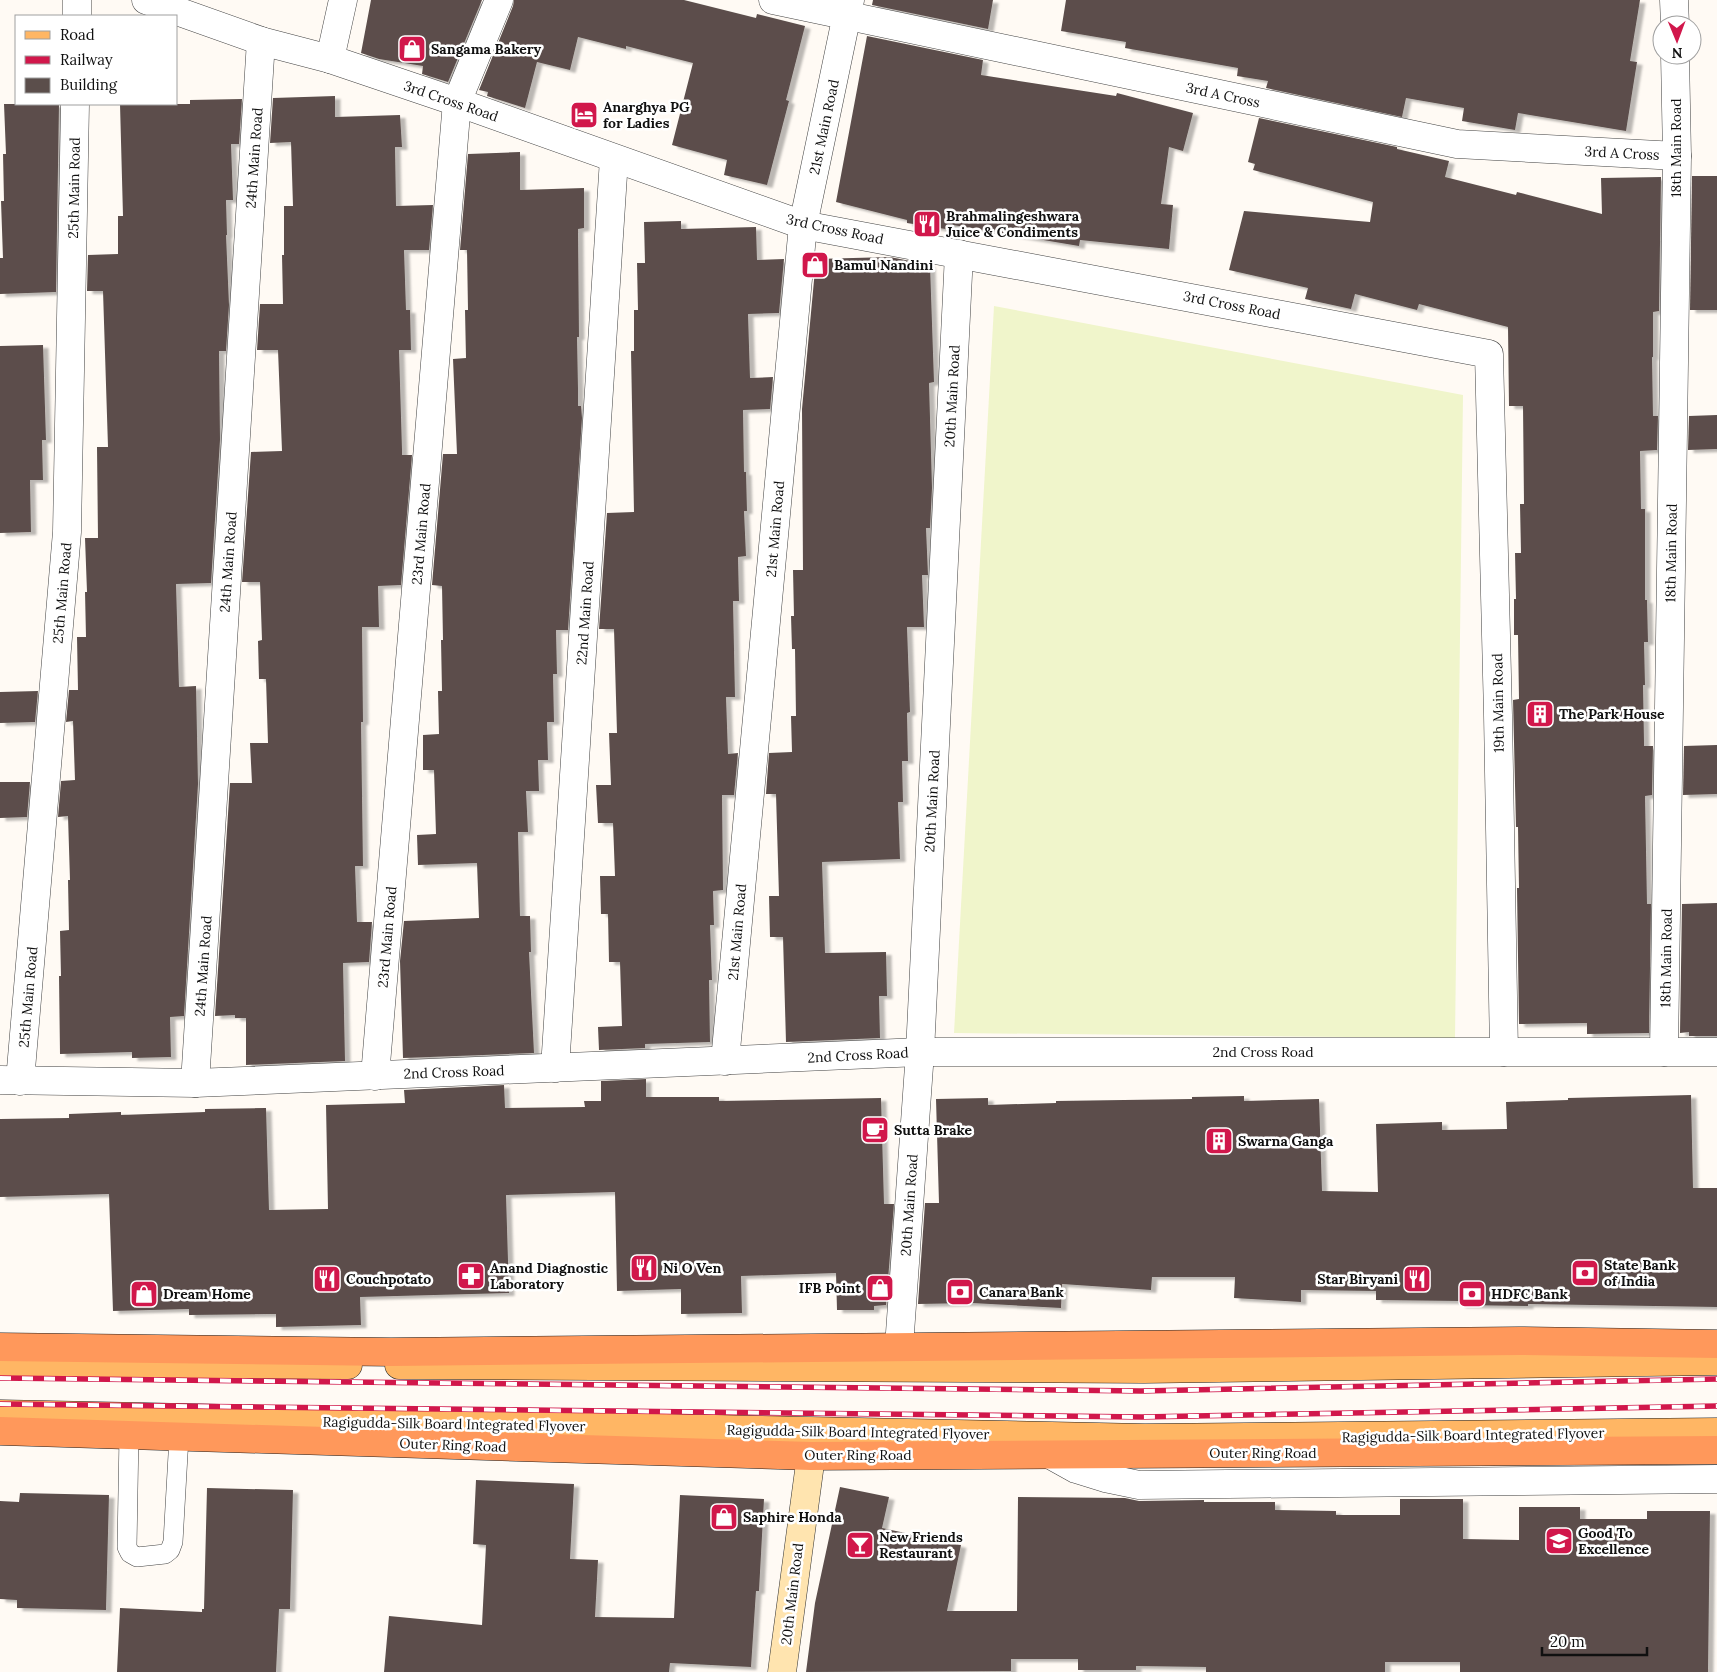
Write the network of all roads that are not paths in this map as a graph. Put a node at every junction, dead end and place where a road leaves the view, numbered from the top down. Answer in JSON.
{"nodes":[{"id":1,"x":77,"y":0,"type":"edge"},
{"id":2,"x":146,"y":0,"type":"edge"},
{"id":3,"x":343,"y":0,"type":"edge"},
{"id":4,"x":499,"y":0,"type":"edge"},
{"id":5,"x":773,"y":0,"type":"edge"},
{"id":6,"x":1674,"y":0,"type":"edge"},
{"id":7,"x":848,"y":8,"type":"edge"},
{"id":8,"x":77,"y":15,"type":"edge"},
{"id":9,"x":1675,"y":15,"type":"edge"},
{"id":10,"x":261,"y":41,"type":"junction"},
{"id":11,"x":330,"y":60,"type":"junction"},
{"id":12,"x":1675,"y":65,"type":"edge"},
{"id":13,"x":457,"y":102,"type":"junction"},
{"id":14,"x":75,"y":105,"type":"edge"},
{"id":15,"x":1677,"y":156,"type":"junction"},
{"id":16,"x":614,"y":159,"type":"junction"},
{"id":17,"x":803,"y":225,"type":"junction"},
{"id":18,"x":959,"y":254,"type":"junction"},
{"id":19,"x":1489,"y":354,"type":"joint"},
{"id":20,"x":920,"y":1052,"type":"junction"},
{"id":21,"x":1504,"y":1052,"type":"junction"},
{"id":22,"x":1664,"y":1052,"type":"junction"},
{"id":23,"x":1717,"y":1052,"type":"edge"},
{"id":24,"x":726,"y":1061,"type":"junction"},
{"id":25,"x":555,"y":1068,"type":"junction"},
{"id":26,"x":375,"y":1076,"type":"junction"},
{"id":27,"x":10,"y":1081,"type":"edge"},
{"id":28,"x":195,"y":1083,"type":"junction"},
{"id":29,"x":1717,"y":1344,"type":"edge"},
{"id":30,"x":0,"y":1347,"type":"edge"},
{"id":31,"x":899,"y":1347,"type":"junction"},
{"id":32,"x":1717,"y":1361,"type":"edge"},
{"id":33,"x":0,"y":1363,"type":"edge"},
{"id":34,"x":0,"y":1414,"type":"edge"},
{"id":35,"x":0,"y":1431,"type":"edge"},
{"id":36,"x":1717,"y":1432,"type":"edge"},
{"id":37,"x":129,"y":1435,"type":"junction"},
{"id":38,"x":178,"y":1437,"type":"junction"},
{"id":39,"x":1717,"y":1450,"type":"edge"},
{"id":40,"x":1049,"y":1454,"type":"junction"},
{"id":41,"x":811,"y":1456,"type":"junction"},
{"id":42,"x":1717,"y":1479,"type":"edge"},
{"id":43,"x":782,"y":1672,"type":"edge"}],
"edges":[{"from":1,"to":8,"type":"street"},
{"from":2,"to":10,"type":"street","name":"3rd Cross Road"},
{"from":3,"to":11,"type":"street"},
{"from":4,"to":13,"type":"street","name":"23rd Main Road"},
{"from":5,"to":7,"type":"street","name":"3rd A Cross"},
{"from":6,"to":9,"type":"street"},
{"from":7,"to":15,"type":"street","name":"3rd A Cross"},
{"from":7,"to":17,"type":"street","name":"21st Main Road"},
{"from":10,"to":11,"type":"street","name":"3rd Cross Road"},
{"from":10,"to":28,"type":"street","name":"24th Main Road"},
{"from":11,"to":13,"type":"street","name":"3rd Cross Road"},
{"from":12,"to":15,"type":"street","name":"18th Main Road"},
{"from":13,"to":16,"type":"street","name":"3rd Cross Road"},
{"from":13,"to":26,"type":"street","name":"23rd Main Road"},
{"from":14,"to":27,"type":"street","name":"25th Main Road"},
{"from":15,"to":22,"type":"street","name":"18th Main Road"},
{"from":16,"to":17,"type":"street","name":"3rd Cross Road"},
{"from":16,"to":25,"type":"street","name":"22nd Main Road"},
{"from":17,"to":18,"type":"street","name":"3rd Cross Road"},
{"from":17,"to":24,"type":"street","name":"21st Main Road"},
{"from":18,"to":19,"type":"street","name":"3rd Cross Road"},
{"from":18,"to":20,"type":"street","name":"20th Main Road"},
{"from":19,"to":21,"type":"street","name":"19th Main Road"},
{"from":20,"to":21,"type":"street","name":"2nd Cross Road"},
{"from":20,"to":24,"type":"street","name":"2nd Cross Road"},
{"from":20,"to":31,"type":"street","name":"20th Main Road"},
{"from":21,"to":22,"type":"street","name":"2nd Cross Road"},
{"from":22,"to":23,"type":"street","name":"2nd Cross Road"},
{"from":24,"to":25,"type":"street","name":"2nd Cross Road"},
{"from":25,"to":26,"type":"street","name":"2nd Cross Road"},
{"from":26,"to":28,"type":"street","name":"2nd Cross Road"},
{"from":27,"to":28,"type":"street","name":"2nd Cross Road"},
{"from":29,"to":31,"type":"highway"},
{"from":30,"to":31,"type":"highway"},
{"from":32,"to":33,"type":"main road"},
{"from":34,"to":36,"type":"main road","name":"Ragigudda-Silk Board Integrated Flyover"},
{"from":35,"to":37,"type":"highway","name":"Outer Ring Road"},
{"from":37,"to":38,"type":"highway","name":"Outer Ring Road"},
{"from":37,"to":38,"type":"lane"},
{"from":38,"to":41,"type":"highway","name":"Outer Ring Road"},
{"from":39,"to":40,"type":"highway","name":"Outer Ring Road"},
{"from":40,"to":41,"type":"highway","name":"Outer Ring Road"},
{"from":40,"to":42,"type":"street"},
{"from":41,"to":43,"type":"main road","name":"20th Main Road"}]}
